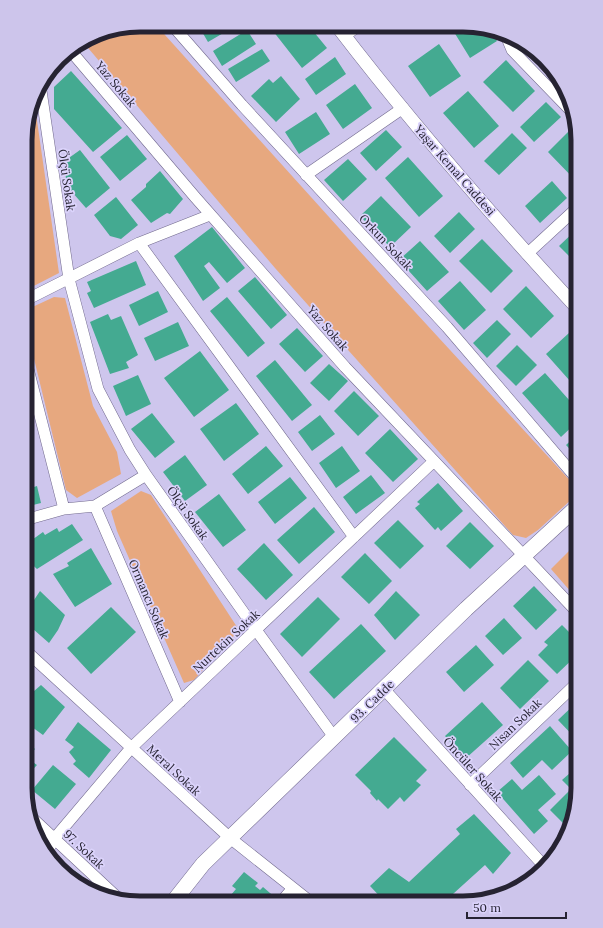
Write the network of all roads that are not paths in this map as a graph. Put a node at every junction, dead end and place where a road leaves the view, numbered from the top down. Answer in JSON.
{"nodes":[{"id":1,"x":178,"y":32,"type":"edge"},
{"id":2,"x":343,"y":32,"type":"edge"},
{"id":3,"x":509,"y":42,"type":"edge"},
{"id":4,"x":74,"y":54,"type":"edge"},
{"id":5,"x":42,"y":95,"type":"edge"},
{"id":6,"x":565,"y":104,"type":"edge"},
{"id":7,"x":402,"y":108,"type":"junction"},
{"id":8,"x":306,"y":175,"type":"junction"},
{"id":9,"x":571,"y":213,"type":"edge"},
{"id":10,"x":210,"y":215,"type":"junction"},
{"id":11,"x":139,"y":243,"type":"junction"},
{"id":12,"x":527,"y":254,"type":"junction"},
{"id":13,"x":69,"y":280,"type":"junction"},
{"id":14,"x":32,"y":297,"type":"edge"},
{"id":15,"x":571,"y":301,"type":"edge"},
{"id":16,"x":32,"y":384,"type":"edge"},
{"id":17,"x":434,"y":461,"type":"junction"},
{"id":18,"x":571,"y":472,"type":"edge"},
{"id":19,"x":146,"y":475,"type":"junction"},
{"id":20,"x":95,"y":506,"type":"junction"},
{"id":21,"x":64,"y":509,"type":"junction"},
{"id":22,"x":571,"y":512,"type":"edge"},
{"id":23,"x":32,"y":518,"type":"edge"},
{"id":24,"x":354,"y":537,"type":"junction"},
{"id":25,"x":524,"y":556,"type":"junction"},
{"id":26,"x":571,"y":606,"type":"edge"},
{"id":27,"x":256,"y":630,"type":"junction"},
{"id":28,"x":32,"y":656,"type":"edge"},
{"id":29,"x":384,"y":689,"type":"junction"},
{"id":30,"x":571,"y":689,"type":"edge"},
{"id":31,"x":180,"y":702,"type":"junction"},
{"id":32,"x":334,"y":737,"type":"junction"},
{"id":33,"x":131,"y":748,"type":"junction"},
{"id":34,"x":470,"y":785,"type":"junction"},
{"id":35,"x":39,"y":824,"type":"edge"},
{"id":36,"x":230,"y":838,"type":"junction"},
{"id":37,"x":54,"y":839,"type":"junction"},
{"id":38,"x":50,"y":847,"type":"edge"},
{"id":39,"x":541,"y":862,"type":"edge"},
{"id":40,"x":293,"y":888,"type":"junction"},
{"id":41,"x":111,"y":892,"type":"edge"},
{"id":42,"x":178,"y":896,"type":"edge"},
{"id":43,"x":286,"y":896,"type":"edge"},
{"id":44,"x":303,"y":896,"type":"edge"}],
"edges":[{"from":1,"to":8,"type":"street","name":"Orkun Sokak"},
{"from":2,"to":7,"type":"street","name":"Yaşar Kemal Caddesi"},
{"from":3,"to":6,"type":"street"},
{"from":4,"to":10,"type":"street","name":"Yaz Sokak"},
{"from":5,"to":13,"type":"street","name":"Ölçü Sokak"},
{"from":7,"to":8,"type":"street"},
{"from":7,"to":12,"type":"street","name":"Yaşar Kemal Caddesi"},
{"from":8,"to":18,"type":"street","name":"Orkun Sokak"},
{"from":9,"to":12,"type":"street"},
{"from":10,"to":11,"type":"street"},
{"from":10,"to":17,"type":"street","name":"Yaz Sokak"},
{"from":11,"to":13,"type":"street"},
{"from":11,"to":24,"type":"street"},
{"from":12,"to":15,"type":"street","name":"Yaşar Kemal Caddesi"},
{"from":13,"to":14,"type":"street"},
{"from":13,"to":19,"type":"street","name":"Ölçü Sokak"},
{"from":16,"to":21,"type":"street"},
{"from":17,"to":24,"type":"street","name":"Nurtekin Sokak"},
{"from":17,"to":25,"type":"street","name":"Yaz Sokak"},
{"from":19,"to":20,"type":"street"},
{"from":19,"to":27,"type":"street","name":"Ölçü Sokak"},
{"from":20,"to":21,"type":"street"},
{"from":20,"to":31,"type":"street","name":"Ormancı Sokak"},
{"from":21,"to":23,"type":"street"},
{"from":22,"to":25,"type":"main road","name":"93. Cadde"},
{"from":24,"to":27,"type":"street","name":"Nurtekin Sokak"},
{"from":25,"to":26,"type":"street","name":"Yaz Sokak"},
{"from":25,"to":29,"type":"main road","name":"93. Cadde"},
{"from":27,"to":31,"type":"street","name":"Nurtekin Sokak"},
{"from":27,"to":32,"type":"street","name":"Ölçü Sokak"},
{"from":28,"to":33,"type":"street","name":"Meral Sokak"},
{"from":29,"to":32,"type":"main road","name":"93. Cadde"},
{"from":29,"to":34,"type":"street","name":"Öncüler Sokak"},
{"from":30,"to":34,"type":"street","name":"Nisan Sokak"},
{"from":31,"to":33,"type":"street","name":"Nurtekin Sokak"},
{"from":32,"to":36,"type":"main road","name":"93. Cadde"},
{"from":33,"to":36,"type":"street","name":"Meral Sokak"},
{"from":33,"to":37,"type":"street","name":"Nurtekin Sokak"},
{"from":34,"to":39,"type":"street","name":"Öncüler Sokak"},
{"from":35,"to":37,"type":"street","name":"97. Sokak"},
{"from":36,"to":40,"type":"street","name":"Meral Sokak"},
{"from":36,"to":42,"type":"main road","name":"93. Cadde"},
{"from":37,"to":38,"type":"street","name":"Nurtekin Sokak"},
{"from":37,"to":41,"type":"street","name":"97. Sokak"},
{"from":40,"to":43,"type":"street"},
{"from":40,"to":44,"type":"street","name":"Meral Sokak"}]}
